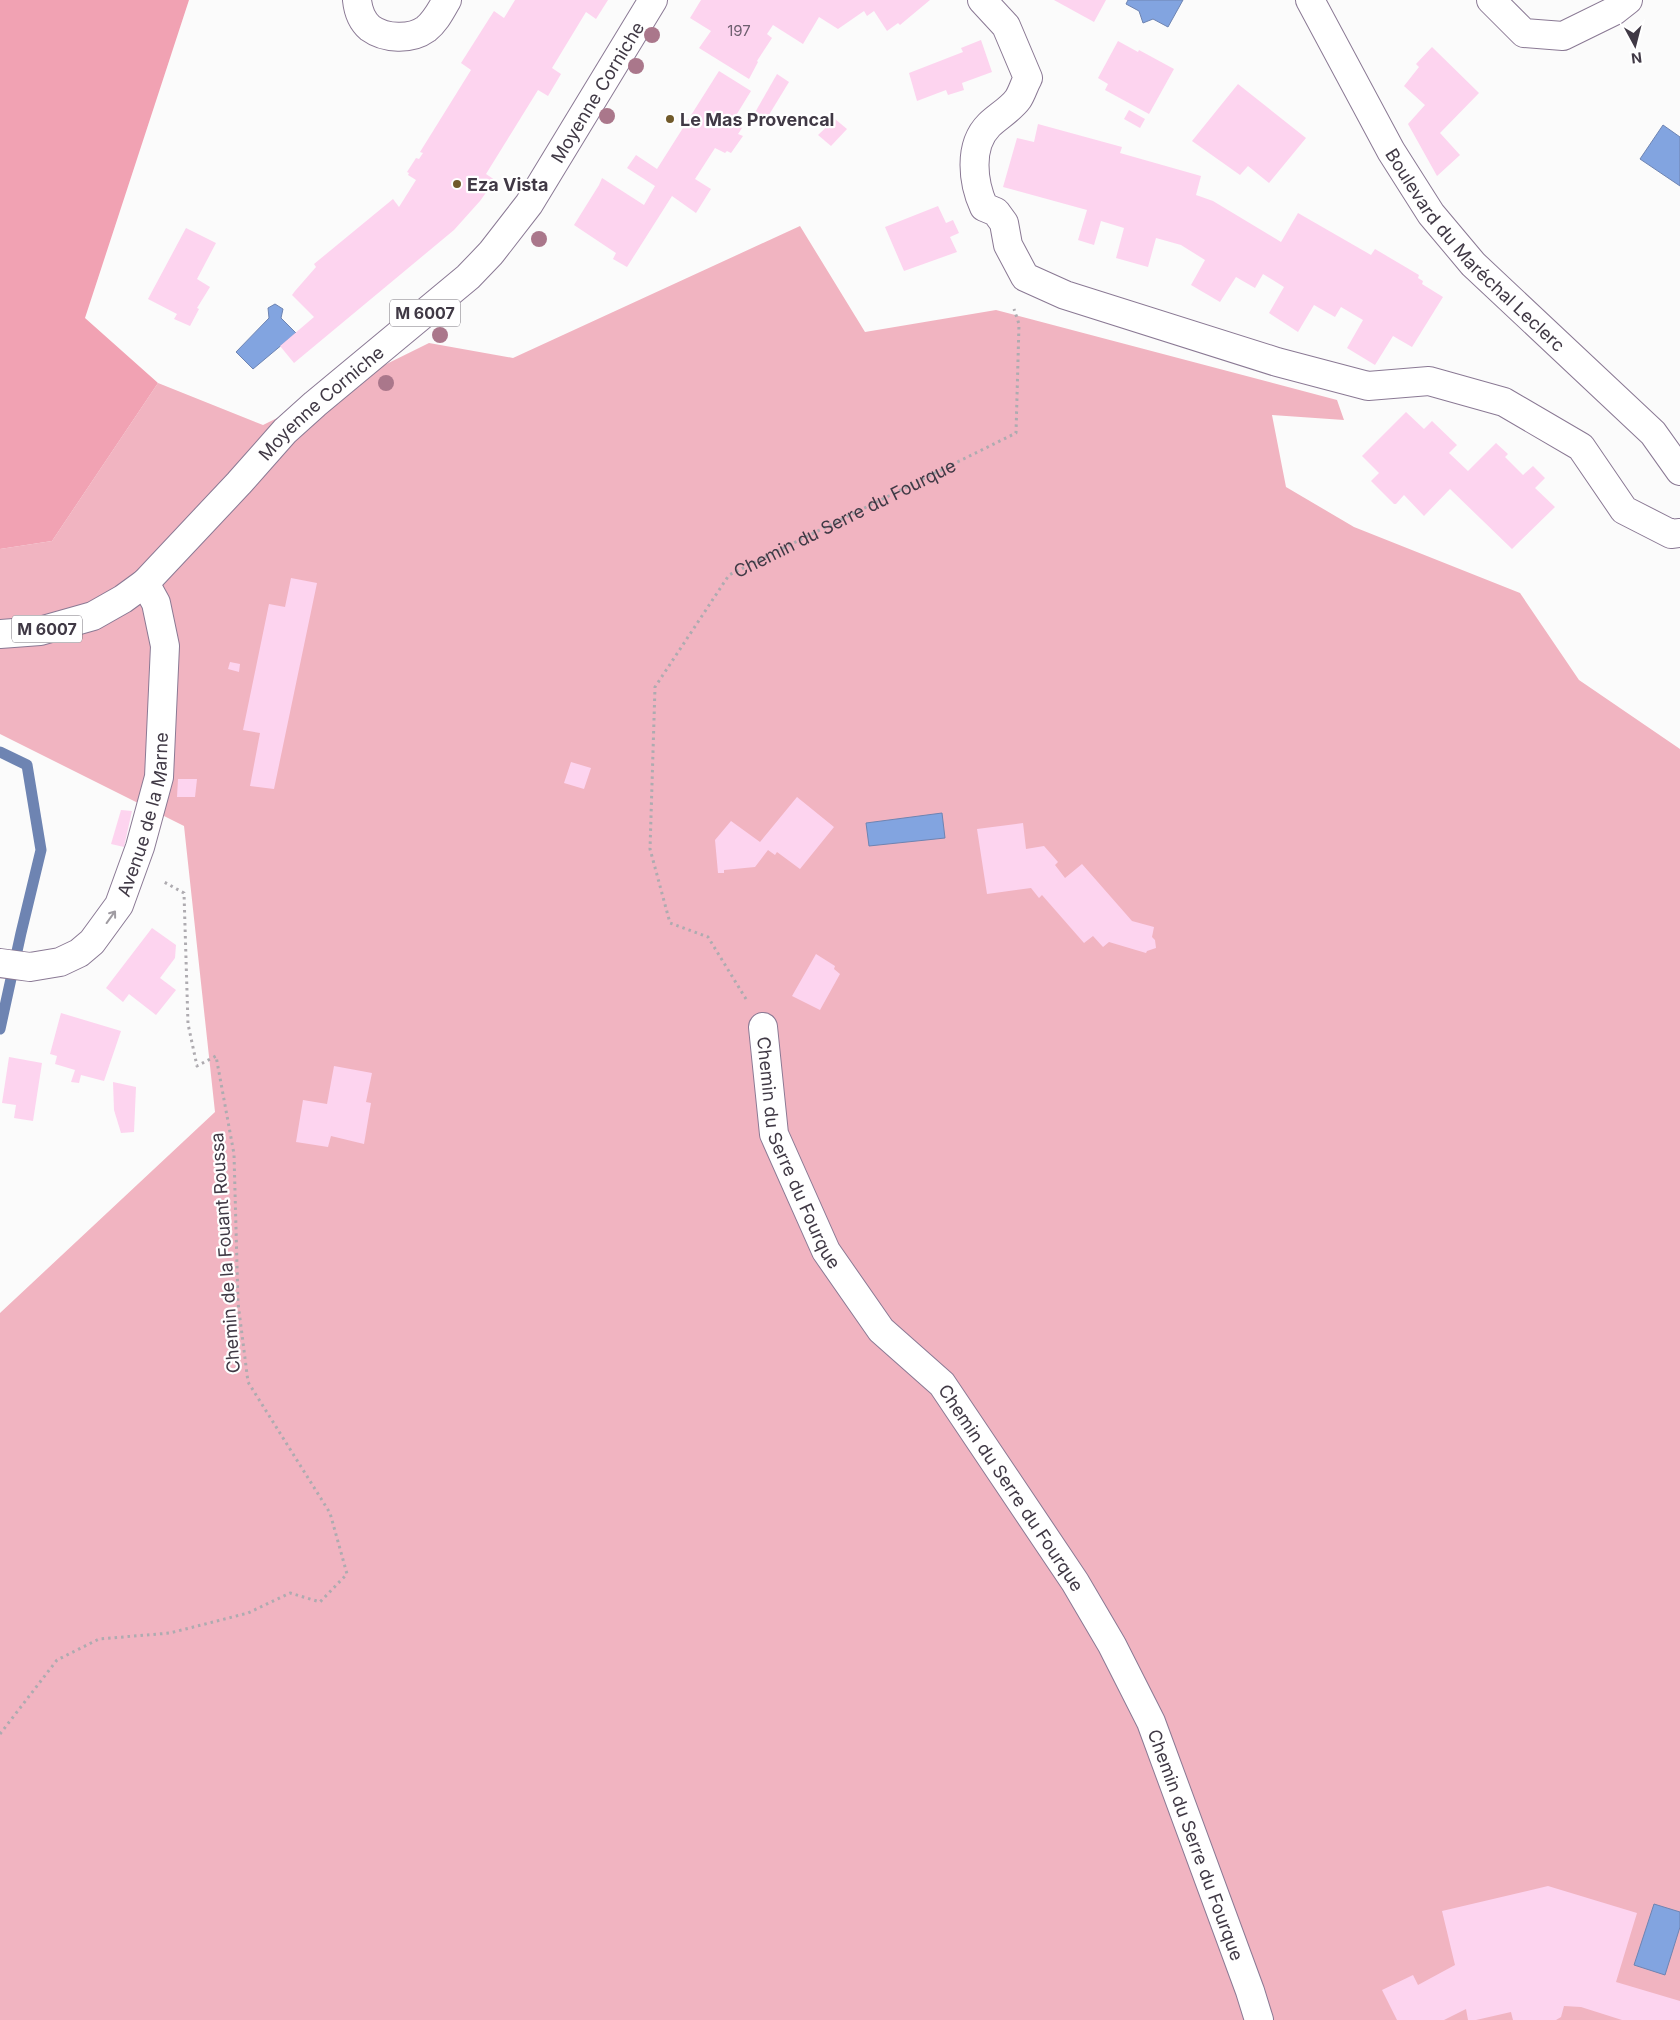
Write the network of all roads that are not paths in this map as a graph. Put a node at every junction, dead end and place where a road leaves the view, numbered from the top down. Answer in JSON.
{"nodes":[{"id":1,"x":357,"y":0,"type":"edge"},
{"id":2,"x":447,"y":0,"type":"edge"},
{"id":3,"x":653,"y":0,"type":"edge"},
{"id":4,"x":982,"y":0,"type":"edge"},
{"id":5,"x":1310,"y":0,"type":"edge"},
{"id":6,"x":1491,"y":0,"type":"edge"},
{"id":7,"x":1628,"y":0,"type":"edge"},
{"id":8,"x":1680,"y":471,"type":"edge"},
{"id":9,"x":1680,"y":533,"type":"edge"},
{"id":10,"x":145,"y":583,"type":"junction"},
{"id":11,"x":0,"y":634,"type":"edge"},
{"id":12,"x":0,"y":964,"type":"edge"},
{"id":13,"x":763,"y":1027,"type":"road end"},
{"id":14,"x":1259,"y":2020,"type":"edge"}],
"edges":[{"from":1,"to":2,"type":"street"},
{"from":3,"to":10,"type":"street","name":"Moyenne Corniche","number":"M 6007"},
{"from":4,"to":9,"type":"street"},
{"from":5,"to":8,"type":"street","name":"Boulevard du Maréchal Leclerc"},
{"from":6,"to":7,"type":"street"},
{"from":10,"to":11,"type":"street","name":"Moyenne Corniche","number":"M 6007"},
{"from":12,"to":10,"type":"street","name":"Avenue de la Marne","one_way":true},
{"from":13,"to":14,"type":"street","name":"Chemin du Serre du Fourque"}]}
